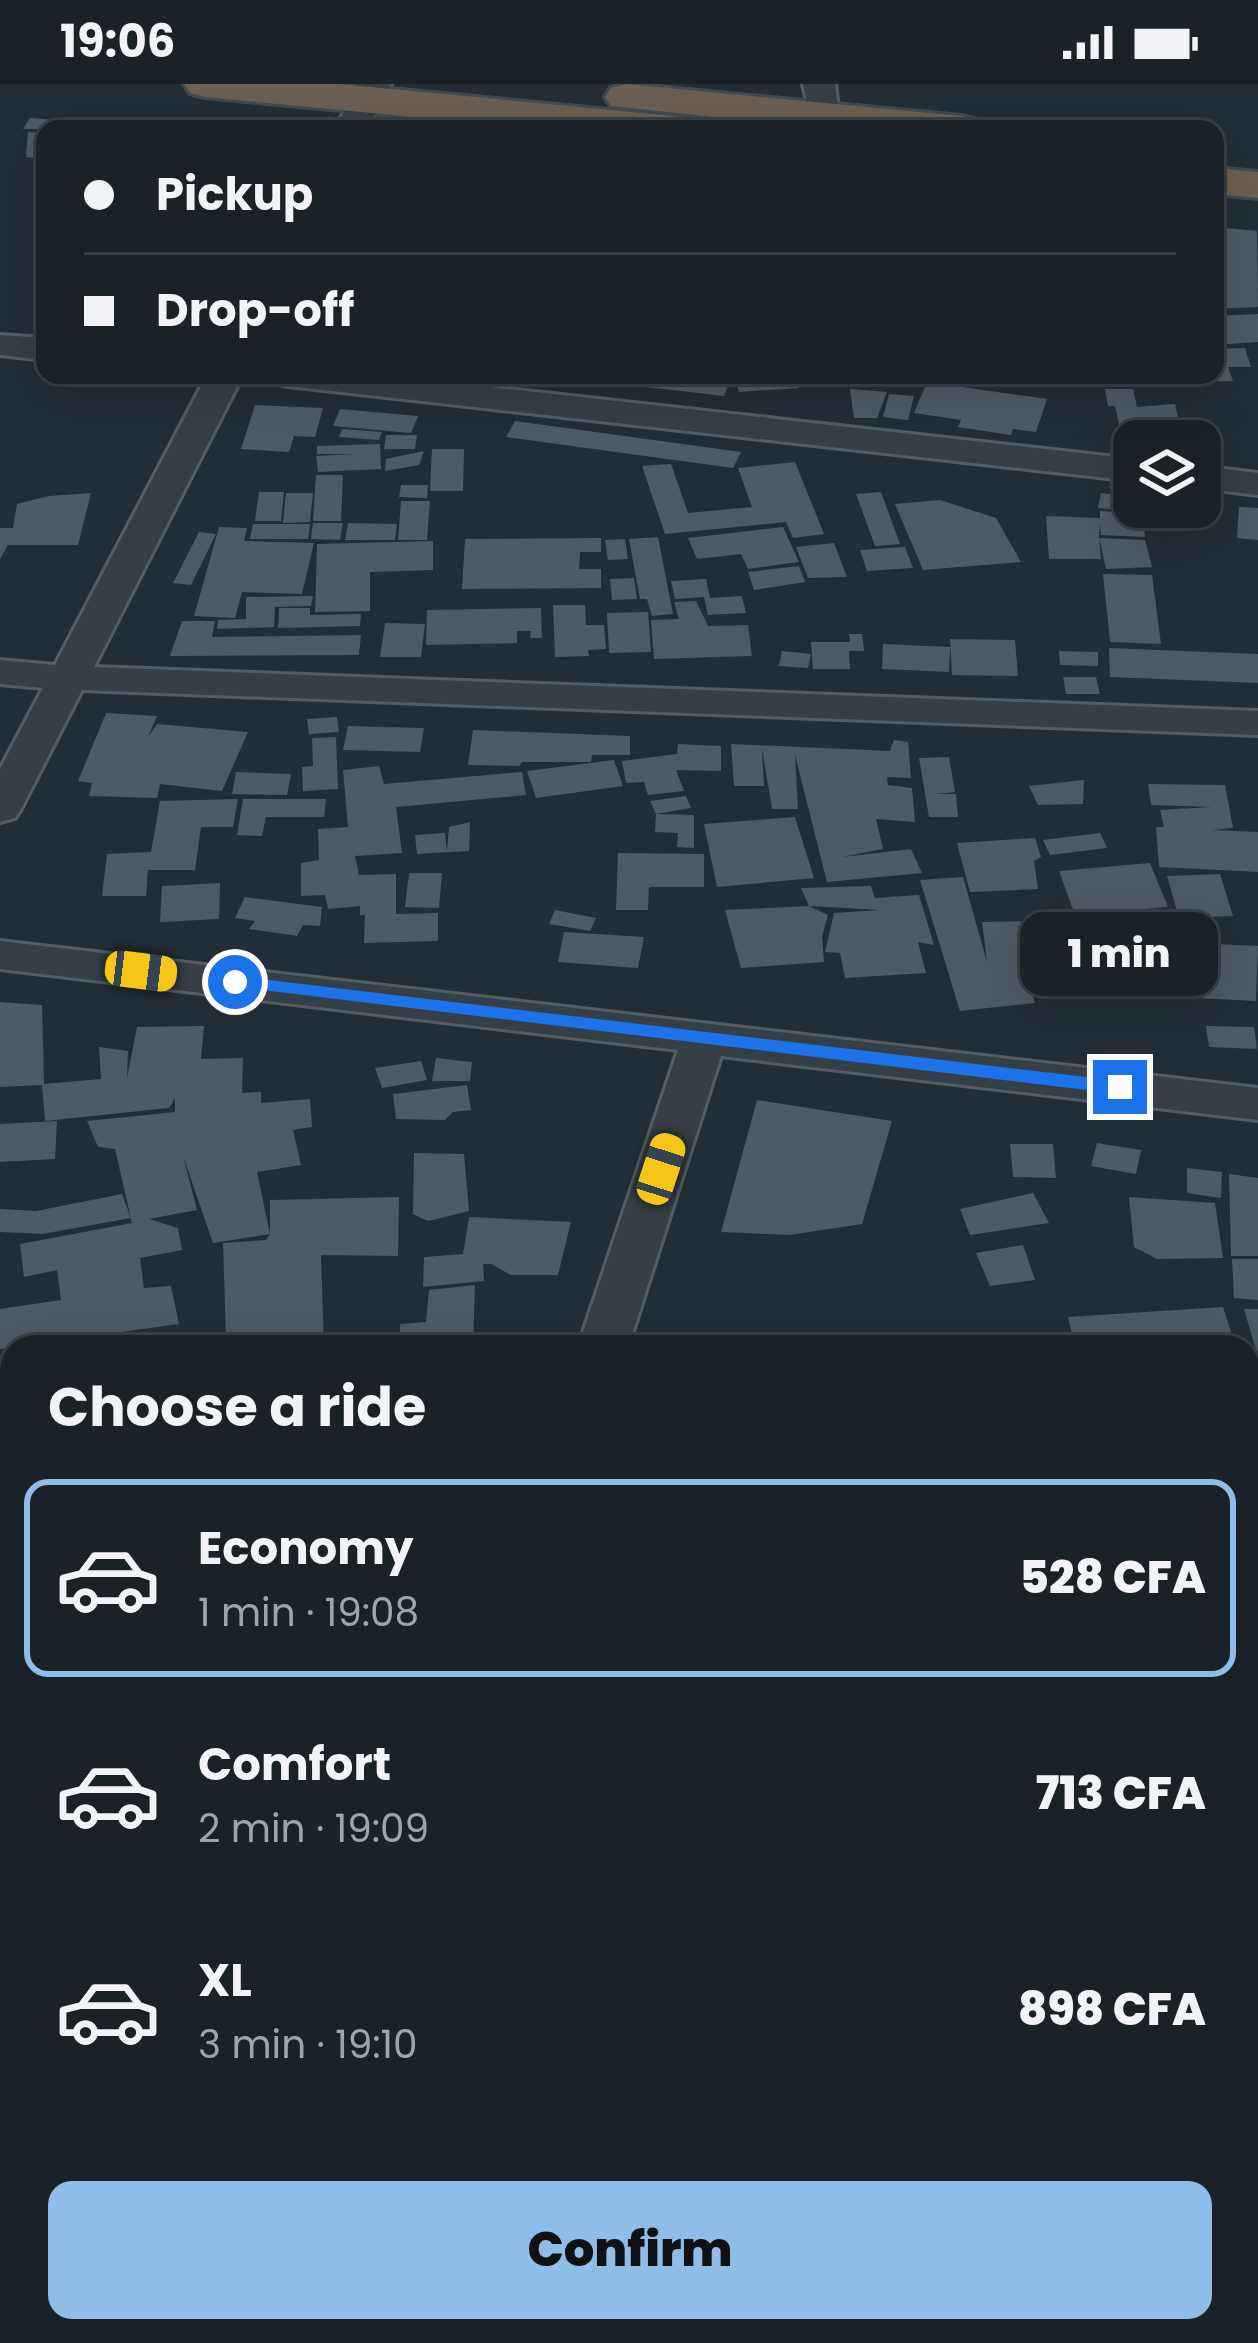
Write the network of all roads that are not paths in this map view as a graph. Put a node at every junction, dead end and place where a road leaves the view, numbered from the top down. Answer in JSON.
{"nodes":[{"id":1,"x":205,"y":84,"type":"edge"},
{"id":2,"x":494,"y":84,"type":"edge"},
{"id":3,"x":821,"y":100,"type":"edge"},
{"id":4,"x":364,"y":104,"type":"edge"},
{"id":5,"x":562,"y":120,"type":"edge"},
{"id":6,"x":918,"y":120,"type":"edge"},
{"id":7,"x":1224,"y":154,"type":"edge"},
{"id":8,"x":1258,"y":158,"type":"edge"},
{"id":9,"x":1224,"y":182,"type":"edge"},
{"id":10,"x":1258,"y":185,"type":"edge"},
{"id":11,"x":0,"y":345,"type":"edge"},
{"id":12,"x":36,"y":349,"type":"edge"},
{"id":13,"x":221,"y":384,"type":"edge"},
{"id":14,"x":368,"y":384,"type":"edge"},
{"id":15,"x":1113,"y":468,"type":"edge"},
{"id":16,"x":1221,"y":480,"type":"edge"},
{"id":17,"x":1258,"y":484,"type":"edge"},
{"id":18,"x":0,"y":671,"type":"edge"},
{"id":19,"x":69,"y":678,"type":"junction"},
{"id":20,"x":1258,"y":724,"type":"edge"},
{"id":21,"x":0,"y":808,"type":"edge"},
{"id":22,"x":0,"y":955,"type":"edge"},
{"id":23,"x":705,"y":1036,"type":"junction"},
{"id":24,"x":1258,"y":1104,"type":"edge"},
{"id":25,"x":607,"y":1335,"type":"edge"}],
"edges":[{"from":1,"to":4,"type":"highway"},
{"from":2,"to":3,"type":"highway"},
{"from":3,"to":6,"type":"highway"},
{"from":4,"to":5,"type":"highway"},
{"from":7,"to":8,"type":"highway"},
{"from":9,"to":10,"type":"highway"},
{"from":11,"to":12,"type":"street"},
{"from":13,"to":19,"type":"street"},
{"from":14,"to":15,"type":"street"},
{"from":16,"to":17,"type":"street"},
{"from":18,"to":19,"type":"street"},
{"from":19,"to":20,"type":"street"},
{"from":19,"to":21,"type":"street"},
{"from":22,"to":23,"type":"street"},
{"from":23,"to":24,"type":"street"},
{"from":23,"to":25,"type":"street"}]}
